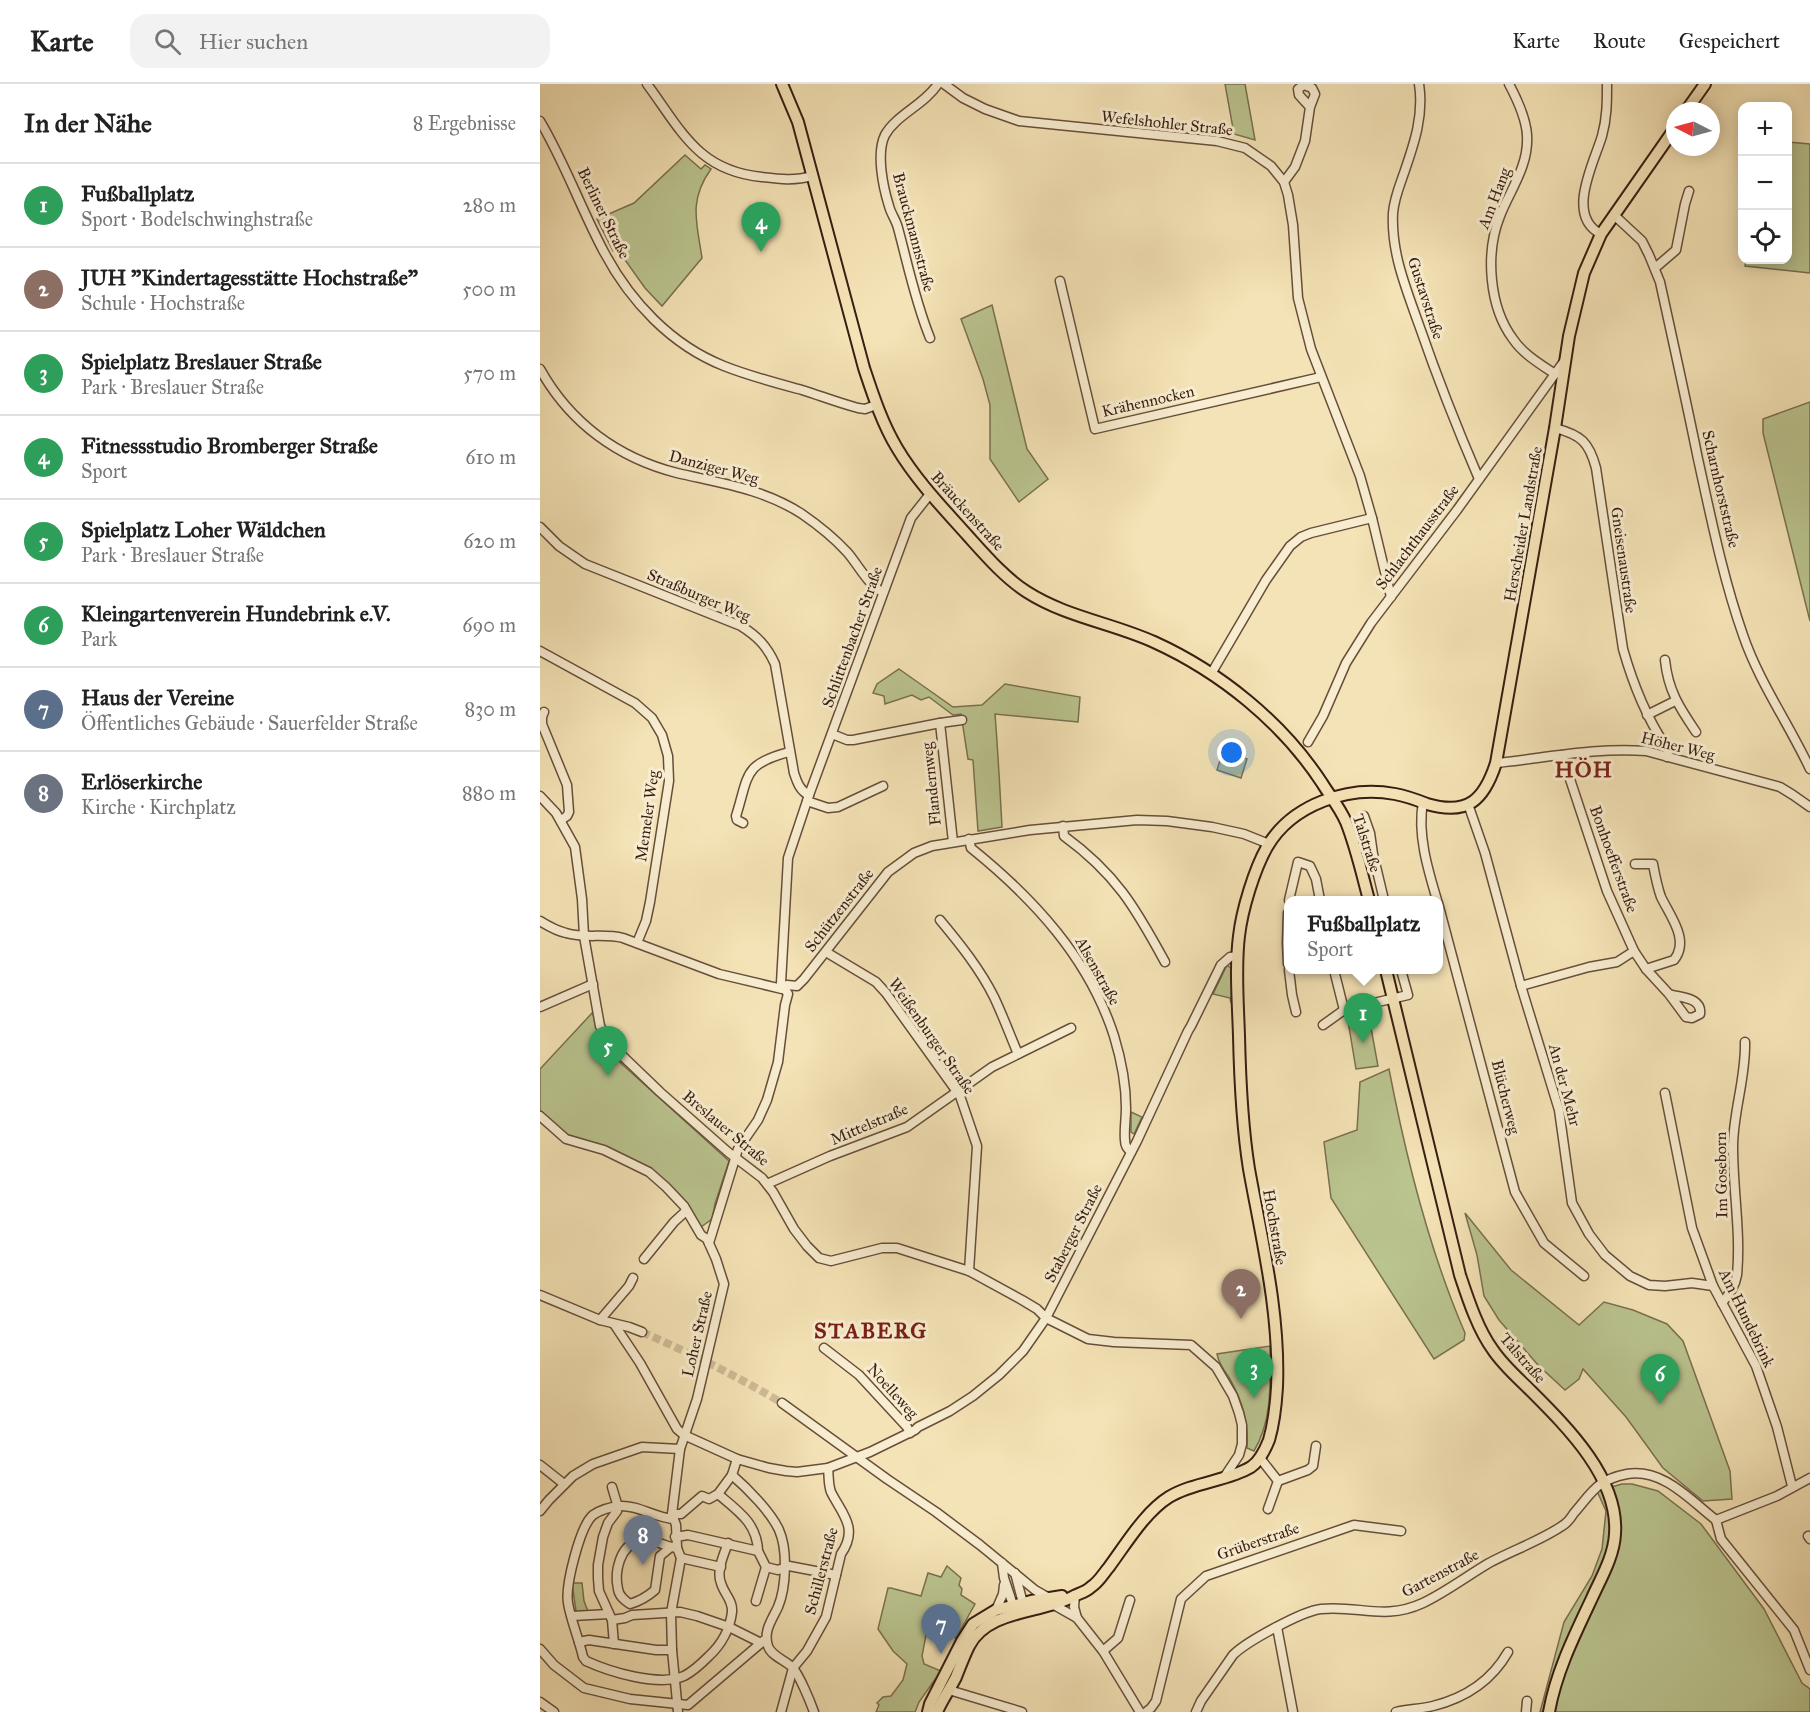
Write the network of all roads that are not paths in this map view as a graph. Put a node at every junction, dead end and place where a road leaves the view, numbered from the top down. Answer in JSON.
{"nodes":[{"id":1,"x":647,"y":84,"type":"edge"},
{"id":2,"x":782,"y":84,"type":"edge"},
{"id":3,"x":938,"y":84,"type":"edge"},
{"id":4,"x":944,"y":84,"type":"edge"},
{"id":5,"x":1419,"y":84,"type":"edge"},
{"id":6,"x":1509,"y":84,"type":"edge"},
{"id":7,"x":1607,"y":84,"type":"edge"},
{"id":8,"x":1705,"y":84,"type":"edge"},
{"id":9,"x":1692,"y":102,"type":"edge"},
{"id":10,"x":1310,"y":107,"type":"dead end"},
{"id":11,"x":540,"y":121,"type":"edge"},
{"id":12,"x":1666,"y":141,"type":"edge"},
{"id":13,"x":812,"y":176,"type":"junction"},
{"id":14,"x":1284,"y":182,"type":"junction"},
{"id":15,"x":1689,"y":191,"type":"dead end"},
{"id":16,"x":1614,"y":215,"type":"junction"},
{"id":17,"x":1601,"y":234,"type":"junction"},
{"id":18,"x":1654,"y":268,"type":"junction"},
{"id":19,"x":1060,"y":281,"type":"dead end"},
{"id":20,"x":930,"y":338,"type":"dead end"},
{"id":21,"x":1565,"y":360,"type":"junction"},
{"id":22,"x":540,"y":369,"type":"edge"},
{"id":23,"x":1555,"y":374,"type":"junction"},
{"id":24,"x":1321,"y":377,"type":"junction"},
{"id":25,"x":876,"y":405,"type":"junction"},
{"id":26,"x":1555,"y":428,"type":"junction"},
{"id":27,"x":1479,"y":479,"type":"junction"},
{"id":28,"x":930,"y":494,"type":"junction"},
{"id":29,"x":1372,"y":518,"type":"junction"},
{"id":30,"x":540,"y":527,"type":"edge"},
{"id":31,"x":883,"y":592,"type":"junction"},
{"id":32,"x":1391,"y":597,"type":"junction"},
{"id":33,"x":540,"y":651,"type":"edge"},
{"id":34,"x":1665,"y":660,"type":"dead end"},
{"id":35,"x":1211,"y":674,"type":"junction"},
{"id":36,"x":1675,"y":701,"type":"junction"},
{"id":37,"x":544,"y":712,"type":"dead end"},
{"id":38,"x":1647,"y":715,"type":"junction"},
{"id":39,"x":962,"y":720,"type":"dead end"},
{"id":40,"x":940,"y":723,"type":"junction"},
{"id":41,"x":1696,"y":732,"type":"dead end"},
{"id":42,"x":832,"y":734,"type":"junction"},
{"id":43,"x":1308,"y":742,"type":"dead end"},
{"id":44,"x":789,"y":752,"type":"junction"},
{"id":45,"x":1562,"y":755,"type":"junction"},
{"id":46,"x":1667,"y":757,"type":"junction"},
{"id":47,"x":1496,"y":763,"type":"junction"},
{"id":48,"x":1810,"y":769,"type":"edge"},
{"id":49,"x":883,"y":786,"type":"dead end"},
{"id":50,"x":540,"y":796,"type":"edge"},
{"id":51,"x":1332,"y":797,"type":"junction"},
{"id":52,"x":808,"y":798,"type":"junction"},
{"id":53,"x":1423,"y":802,"type":"junction"},
{"id":54,"x":1468,"y":804,"type":"junction"},
{"id":55,"x":1810,"y":807,"type":"edge"},
{"id":56,"x":1364,"y":816,"type":"dead end"},
{"id":57,"x":561,"y":820,"type":"junction"},
{"id":58,"x":743,"y":823,"type":"dead end"},
{"id":59,"x":1063,"y":826,"type":"junction"},
{"id":60,"x":969,"y":839,"type":"junction"},
{"id":61,"x":952,"y":843,"type":"junction"},
{"id":62,"x":1269,"y":844,"type":"junction"},
{"id":63,"x":1635,"y":864,"type":"dead end"},
{"id":64,"x":1290,"y":896,"type":"edge"},
{"id":65,"x":1319,"y":896,"type":"edge"},
{"id":66,"x":1368,"y":896,"type":"edge"},
{"id":67,"x":1383,"y":896,"type":"edge"},
{"id":68,"x":1437,"y":896,"type":"edge"},
{"id":69,"x":940,"y":920,"type":"dead end"},
{"id":70,"x":540,"y":921,"type":"edge"},
{"id":71,"x":1443,"y":921,"type":"edge"},
{"id":72,"x":584,"y":936,"type":"junction"},
{"id":73,"x":637,"y":943,"type":"junction"},
{"id":74,"x":1634,"y":951,"type":"junction"},
{"id":75,"x":826,"y":952,"type":"junction"},
{"id":76,"x":1238,"y":956,"type":"junction"},
{"id":77,"x":1165,"y":962,"type":"dead end"},
{"id":78,"x":1646,"y":969,"type":"junction"},
{"id":79,"x":1290,"y":974,"type":"edge"},
{"id":80,"x":1335,"y":974,"type":"edge"},
{"id":81,"x":1387,"y":974,"type":"edge"},
{"id":82,"x":1402,"y":974,"type":"edge"},
{"id":83,"x":593,"y":984,"type":"junction"},
{"id":84,"x":1521,"y":986,"type":"junction"},
{"id":85,"x":784,"y":987,"type":"junction"},
{"id":86,"x":1669,"y":994,"type":"dead end"},
{"id":87,"x":1394,"y":999,"type":"junction"},
{"id":88,"x":540,"y":1006,"type":"edge"},
{"id":89,"x":1344,"y":1010,"type":"junction"},
{"id":90,"x":1296,"y":1012,"type":"dead end"},
{"id":91,"x":1323,"y":1025,"type":"dead end"},
{"id":92,"x":1071,"y":1028,"type":"dead end"},
{"id":93,"x":1745,"y":1042,"type":"dead end"},
{"id":94,"x":1018,"y":1054,"type":"junction"},
{"id":95,"x":958,"y":1092,"type":"junction"},
{"id":96,"x":1665,"y":1093,"type":"dead end"},
{"id":97,"x":540,"y":1116,"type":"edge"},
{"id":98,"x":1131,"y":1152,"type":"junction"},
{"id":99,"x":736,"y":1158,"type":"junction"},
{"id":100,"x":767,"y":1184,"type":"junction"},
{"id":101,"x":686,"y":1211,"type":"junction"},
{"id":102,"x":709,"y":1243,"type":"junction"},
{"id":103,"x":645,"y":1259,"type":"dead end"},
{"id":104,"x":969,"y":1271,"type":"junction"},
{"id":105,"x":1584,"y":1276,"type":"dead end"},
{"id":106,"x":633,"y":1278,"type":"dead end"},
{"id":107,"x":1713,"y":1286,"type":"junction"},
{"id":108,"x":541,"y":1296,"type":"edge"},
{"id":109,"x":1722,"y":1303,"type":"junction"},
{"id":110,"x":1046,"y":1318,"type":"junction"},
{"id":111,"x":600,"y":1320,"type":"junction"},
{"id":112,"x":614,"y":1324,"type":"junction"},
{"id":113,"x":642,"y":1332,"type":"tunnel mouth"},
{"id":114,"x":824,"y":1348,"type":"dead end"},
{"id":115,"x":782,"y":1403,"type":"tunnel mouth"},
{"id":116,"x":910,"y":1433,"type":"junction"},
{"id":117,"x":684,"y":1435,"type":"junction"},
{"id":118,"x":1317,"y":1446,"type":"dead end"},
{"id":119,"x":680,"y":1449,"type":"junction"},
{"id":120,"x":857,"y":1457,"type":"junction"},
{"id":121,"x":1260,"y":1458,"type":"junction"},
{"id":122,"x":737,"y":1459,"type":"junction"},
{"id":123,"x":540,"y":1465,"type":"edge"},
{"id":124,"x":828,"y":1468,"type":"junction"},
{"id":125,"x":732,"y":1475,"type":"junction"},
{"id":126,"x":1225,"y":1476,"type":"junction"},
{"id":127,"x":1810,"y":1478,"type":"edge"},
{"id":128,"x":1604,"y":1480,"type":"junction"},
{"id":129,"x":1278,"y":1481,"type":"junction"},
{"id":130,"x":564,"y":1484,"type":"junction"},
{"id":131,"x":1792,"y":1486,"type":"junction"},
{"id":132,"x":612,"y":1487,"type":"dead end"},
{"id":133,"x":718,"y":1494,"type":"junction"},
{"id":134,"x":618,"y":1507,"type":"junction"},
{"id":135,"x":1268,"y":1509,"type":"dead end"},
{"id":136,"x":540,"y":1511,"type":"edge"},
{"id":137,"x":671,"y":1517,"type":"junction"},
{"id":138,"x":1716,"y":1520,"type":"junction"},
{"id":139,"x":1401,"y":1531,"type":"dead end"},
{"id":140,"x":675,"y":1537,"type":"junction"},
{"id":141,"x":728,"y":1543,"type":"junction"},
{"id":142,"x":674,"y":1547,"type":"junction"},
{"id":143,"x":758,"y":1551,"type":"junction"},
{"id":144,"x":681,"y":1558,"type":"junction"},
{"id":145,"x":1002,"y":1563,"type":"junction"},
{"id":146,"x":721,"y":1567,"type":"junction"},
{"id":147,"x":766,"y":1567,"type":"junction"},
{"id":148,"x":785,"y":1568,"type":"junction"},
{"id":149,"x":1015,"y":1573,"type":"junction"},
{"id":150,"x":836,"y":1575,"type":"junction"},
{"id":151,"x":1004,"y":1578,"type":"junction"},
{"id":152,"x":1075,"y":1595,"type":"junction"},
{"id":153,"x":1130,"y":1600,"type":"dead end"},
{"id":154,"x":756,"y":1601,"type":"dead end"},
{"id":155,"x":1052,"y":1601,"type":"junction"},
{"id":156,"x":1021,"y":1606,"type":"junction"},
{"id":157,"x":996,"y":1610,"type":"junction"},
{"id":158,"x":671,"y":1613,"type":"junction"},
{"id":159,"x":572,"y":1616,"type":"junction"},
{"id":160,"x":611,"y":1617,"type":"junction"},
{"id":161,"x":1077,"y":1618,"type":"junction"},
{"id":162,"x":729,"y":1627,"type":"junction"},
{"id":163,"x":1277,"y":1627,"type":"junction"},
{"id":164,"x":765,"y":1636,"type":"junction"},
{"id":165,"x":614,"y":1644,"type":"junction"},
{"id":166,"x":580,"y":1645,"type":"junction"},
{"id":167,"x":540,"y":1649,"type":"edge"},
{"id":168,"x":672,"y":1650,"type":"junction"},
{"id":169,"x":1103,"y":1651,"type":"junction"},
{"id":170,"x":1508,"y":1652,"type":"dead end"},
{"id":171,"x":793,"y":1668,"type":"junction"},
{"id":172,"x":1810,"y":1670,"type":"edge"},
{"id":173,"x":675,"y":1678,"type":"junction"},
{"id":174,"x":950,"y":1690,"type":"junction"},
{"id":175,"x":1527,"y":1701,"type":"dead end"},
{"id":176,"x":540,"y":1702,"type":"edge"},
{"id":177,"x":678,"y":1708,"type":"edge"},
{"id":178,"x":554,"y":1712,"type":"edge"},
{"id":179,"x":781,"y":1712,"type":"edge"},
{"id":180,"x":814,"y":1712,"type":"edge"},
{"id":181,"x":928,"y":1712,"type":"edge"},
{"id":182,"x":937,"y":1712,"type":"edge"},
{"id":183,"x":1022,"y":1712,"type":"edge"},
{"id":184,"x":1140,"y":1712,"type":"edge"},
{"id":185,"x":1146,"y":1712,"type":"edge"},
{"id":186,"x":1196,"y":1712,"type":"edge"},
{"id":187,"x":1293,"y":1712,"type":"edge"},
{"id":188,"x":1396,"y":1712,"type":"edge"},
{"id":189,"x":1526,"y":1712,"type":"edge"},
{"id":190,"x":1549,"y":1712,"type":"edge"}],
"edges":[{"from":1,"to":13,"type":"street"},
{"from":2,"to":13,"type":"main road","name":"Bräuckenstraße"},
{"from":3,"to":20,"type":"street","name":"Brauckmannstraße"},
{"from":4,"to":14,"type":"street","name":"Wefelshohler Straße"},
{"from":5,"to":27,"type":"street","name":"Gustavstraße"},
{"from":6,"to":23,"type":"street","name":"Am Hang"},
{"from":7,"to":17,"type":"street"},
{"from":8,"to":9,"type":"main road"},
{"from":10,"to":14,"type":"street"},
{"from":11,"to":25,"type":"street","name":"Berliner Straße"},
{"from":12,"to":16,"type":"main road","name":"Herscheider Landstraße"},
{"from":13,"to":25,"type":"main road","name":"Bräuckenstraße"},
{"from":14,"to":24,"type":"street"},
{"from":15,"to":18,"type":"street"},
{"from":16,"to":17,"type":"main road","name":"Herscheider Landstraße"},
{"from":16,"to":18,"type":"street","name":"Scharnhorststraße"},
{"from":17,"to":21,"type":"main road","name":"Herscheider Landstraße"},
{"from":18,"to":48,"type":"street","name":"Scharnhorststraße"},
{"from":19,"to":24,"type":"street","name":"Krähennocken"},
{"from":21,"to":23,"type":"street","name":"Schlachthausstraße"},
{"from":21,"to":26,"type":"main road","name":"Herscheider Landstraße"},
{"from":22,"to":31,"type":"street","name":"Danziger Weg"},
{"from":23,"to":27,"type":"street","name":"Schlachthausstraße"},
{"from":24,"to":29,"type":"street"},
{"from":25,"to":28,"type":"main road","name":"Bräuckenstraße"},
{"from":26,"to":38,"type":"street","name":"Gneisenaustraße"},
{"from":26,"to":47,"type":"main road","name":"Herscheider Landstraße"},
{"from":27,"to":32,"type":"street","name":"Schlachthausstraße"},
{"from":28,"to":31,"type":"street","name":"Schlittenbacher Straße"},
{"from":28,"to":35,"type":"main road","name":"Bräuckenstraße"},
{"from":29,"to":32,"type":"street"},
{"from":29,"to":35,"type":"street"},
{"from":30,"to":44,"type":"street","name":"Straßburger Weg"},
{"from":31,"to":42,"type":"street","name":"Schlittenbacher Straße"},
{"from":32,"to":43,"type":"street","name":"Schlachthausstraße"},
{"from":33,"to":73,"type":"street","name":"Memeler Weg"},
{"from":34,"to":36,"type":"street"},
{"from":35,"to":51,"type":"main road","name":"Bräuckenstraße"},
{"from":36,"to":38,"type":"street"},
{"from":36,"to":41,"type":"street"},
{"from":37,"to":57,"type":"street"},
{"from":38,"to":46,"type":"street","name":"Gneisenaustraße"},
{"from":39,"to":40,"type":"street"},
{"from":40,"to":42,"type":"street"},
{"from":40,"to":61,"type":"street","name":"Flandernweg"},
{"from":42,"to":52,"type":"street","name":"Schlittenbacher Straße"},
{"from":44,"to":52,"type":"street","name":"Straßburger Weg"},
{"from":44,"to":58,"type":"street"},
{"from":45,"to":46,"type":"street","name":"Höher Weg"},
{"from":45,"to":47,"type":"street","name":"Höher Weg"},
{"from":45,"to":74,"type":"street","name":"Bonhoefferstraße"},
{"from":46,"to":55,"type":"street","name":"Höher Weg"},
{"from":47,"to":54,"type":"main road","name":"Herscheider Landstraße"},
{"from":49,"to":52,"type":"street"},
{"from":50,"to":57,"type":"street","name":"Breslauer Straße"},
{"from":51,"to":53,"type":"main road"},
{"from":51,"to":62,"type":"main road","name":"Hochstraße"},
{"from":51,"to":66,"type":"main road","name":"Talstraße"},
{"from":52,"to":85,"type":"street","name":"Schlittenbacher Straße"},
{"from":53,"to":54,"type":"main road"},
{"from":53,"to":68,"type":"street","name":"Blücherweg"},
{"from":54,"to":84,"type":"street","name":"An der Mehr"},
{"from":56,"to":67,"type":"street","name":"Talstraße"},
{"from":57,"to":72,"type":"street","name":"Breslauer Straße"},
{"from":59,"to":60,"type":"street","name":"Schützenstraße"},
{"from":59,"to":62,"type":"street","name":"Schützenstraße"},
{"from":59,"to":77,"type":"street"},
{"from":60,"to":61,"type":"street","name":"Schützenstraße"},
{"from":60,"to":98,"type":"street","name":"Alsenstraße"},
{"from":61,"to":75,"type":"street","name":"Schützenstraße"},
{"from":62,"to":76,"type":"main road","name":"Hochstraße"},
{"from":63,"to":78,"type":"street","name":"Bonhoefferstraße"},
{"from":64,"to":65,"type":"street"},
{"from":69,"to":94,"type":"street"},
{"from":70,"to":72,"type":"street"},
{"from":71,"to":105,"type":"street","name":"Blücherweg"},
{"from":72,"to":73,"type":"street"},
{"from":72,"to":83,"type":"street","name":"Breslauer Straße"},
{"from":73,"to":85,"type":"street"},
{"from":74,"to":78,"type":"street","name":"Bonhoefferstraße"},
{"from":74,"to":84,"type":"street"},
{"from":75,"to":85,"type":"street","name":"Schützenstraße"},
{"from":75,"to":95,"type":"street","name":"Weißenburger Straße"},
{"from":76,"to":98,"type":"street","name":"Staberger Straße"},
{"from":76,"to":121,"type":"main road","name":"Hochstraße"},
{"from":78,"to":86,"type":"street","name":"Bonhoefferstraße"},
{"from":79,"to":90,"type":"street"},
{"from":80,"to":89,"type":"street"},
{"from":81,"to":87,"type":"main road","name":"Talstraße"},
{"from":82,"to":87,"type":"street"},
{"from":83,"to":88,"type":"street"},
{"from":83,"to":99,"type":"street","name":"Breslauer Straße"},
{"from":84,"to":107,"type":"street","name":"An der Mehr"},
{"from":85,"to":99,"type":"street","name":"Schlittenbacher Straße"},
{"from":87,"to":89,"type":"street"},
{"from":87,"to":128,"type":"main road","name":"Talstraße"},
{"from":89,"to":91,"type":"street"},
{"from":92,"to":94,"type":"street","name":"Mittelstraße"},
{"from":93,"to":109,"type":"street","name":"Im Goseborn"},
{"from":94,"to":95,"type":"street","name":"Mittelstraße"},
{"from":95,"to":100,"type":"street","name":"Mittelstraße"},
{"from":95,"to":104,"type":"street","name":"Weißenburger Straße"},
{"from":96,"to":107,"type":"street","name":"Am Hundebrink"},
{"from":97,"to":101,"type":"street","name":"Loher Straße"},
{"from":98,"to":110,"type":"street","name":"Staberger Straße"},
{"from":99,"to":100,"type":"street","name":"Breslauer Straße"},
{"from":99,"to":102,"type":"street","name":"Schlittenbacher Straße"},
{"from":100,"to":104,"type":"street","name":"Breslauer Straße"},
{"from":101,"to":102,"type":"street","name":"Loher Straße"},
{"from":101,"to":103,"type":"street"},
{"from":102,"to":117,"type":"street","name":"Loher Straße"},
{"from":104,"to":110,"type":"street","name":"Breslauer Straße"},
{"from":106,"to":111,"type":"street"},
{"from":107,"to":109,"type":"street","name":"Am Hundebrink"},
{"from":108,"to":111,"type":"street"},
{"from":109,"to":131,"type":"street","name":"Am Hundebrink"},
{"from":110,"to":116,"type":"street","name":"Staberger Straße"},
{"from":110,"to":126,"type":"street","name":"Breslauer Straße"},
{"from":111,"to":112,"type":"street"},
{"from":112,"to":113,"type":"street"},
{"from":112,"to":117,"type":"street"},
{"from":114,"to":116,"type":"street","name":"Noelleweg"},
{"from":115,"to":120,"type":"street"},
{"from":116,"to":120,"type":"street","name":"Staberger Straße"},
{"from":117,"to":119,"type":"street","name":"Loher Straße"},
{"from":117,"to":122,"type":"street"},
{"from":118,"to":129,"type":"street"},
{"from":119,"to":130,"type":"street"},
{"from":119,"to":137,"type":"street","name":"Loher Straße"},
{"from":120,"to":124,"type":"street"},
{"from":120,"to":145,"type":"street"},
{"from":121,"to":126,"type":"main road"},
{"from":121,"to":129,"type":"street"},
{"from":122,"to":124,"type":"street"},
{"from":122,"to":125,"type":"street"},
{"from":123,"to":130,"type":"street"},
{"from":124,"to":150,"type":"street","name":"Schillerstraße"},
{"from":125,"to":133,"type":"street"},
{"from":125,"to":148,"type":"street"},
{"from":126,"to":152,"type":"main road"},
{"from":127,"to":131,"type":"street"},
{"from":128,"to":138,"type":"street"},
{"from":128,"to":163,"type":"street","name":"Gartenstraße"},
{"from":128,"to":190,"type":"main road","name":"Talstraße"},
{"from":129,"to":135,"type":"street"},
{"from":130,"to":136,"type":"street"},
{"from":131,"to":138,"type":"street"},
{"from":132,"to":134,"type":"street"},
{"from":133,"to":137,"type":"street"},
{"from":133,"to":143,"type":"street"},
{"from":134,"to":137,"type":"street"},
{"from":134,"to":159,"type":"street"},
{"from":134,"to":160,"type":"street"},
{"from":137,"to":140,"type":"street","name":"Loher Straße"},
{"from":138,"to":172,"type":"street"},
{"from":139,"to":185,"type":"street","name":"Grüberstraße"},
{"from":140,"to":141,"type":"street"},
{"from":140,"to":142,"type":"street","name":"Loher Straße"},
{"from":141,"to":143,"type":"street"},
{"from":141,"to":146,"type":"street"},
{"from":142,"to":142,"type":"street"},
{"from":142,"to":144,"type":"street","name":"Loher Straße"},
{"from":143,"to":147,"type":"street"},
{"from":144,"to":146,"type":"street"},
{"from":144,"to":158,"type":"street"},
{"from":145,"to":149,"type":"street"},
{"from":145,"to":151,"type":"street"},
{"from":146,"to":162,"type":"street"},
{"from":147,"to":148,"type":"street"},
{"from":147,"to":154,"type":"street"},
{"from":148,"to":150,"type":"street"},
{"from":148,"to":164,"type":"street"},
{"from":149,"to":155,"type":"street"},
{"from":149,"to":156,"type":"street"},
{"from":150,"to":171,"type":"street","name":"Schillerstraße"},
{"from":151,"to":156,"type":"street"},
{"from":151,"to":157,"type":"street"},
{"from":152,"to":155,"type":"main road"},
{"from":152,"to":161,"type":"street"},
{"from":153,"to":169,"type":"street"},
{"from":155,"to":156,"type":"main road"},
{"from":155,"to":161,"type":"street"},
{"from":156,"to":157,"type":"main road"},
{"from":156,"to":174,"type":"main road"},
{"from":157,"to":181,"type":"main road"},
{"from":158,"to":160,"type":"street"},
{"from":158,"to":162,"type":"street"},
{"from":158,"to":168,"type":"street"},
{"from":159,"to":160,"type":"street"},
{"from":159,"to":166,"type":"street"},
{"from":160,"to":165,"type":"street"},
{"from":161,"to":169,"type":"street"},
{"from":162,"to":164,"type":"street"},
{"from":162,"to":173,"type":"street"},
{"from":163,"to":186,"type":"street","name":"Gartenstraße"},
{"from":163,"to":187,"type":"street"},
{"from":164,"to":171,"type":"street"},
{"from":164,"to":177,"type":"street"},
{"from":165,"to":166,"type":"street"},
{"from":165,"to":168,"type":"street"},
{"from":166,"to":173,"type":"street"},
{"from":167,"to":177,"type":"street"},
{"from":168,"to":173,"type":"street"},
{"from":169,"to":184,"type":"street"},
{"from":170,"to":188,"type":"street"},
{"from":171,"to":179,"type":"street","name":"Schillerstraße"},
{"from":171,"to":180,"type":"street"},
{"from":173,"to":177,"type":"street"},
{"from":174,"to":182,"type":"main road"},
{"from":174,"to":183,"type":"street"},
{"from":175,"to":189,"type":"street"},
{"from":176,"to":178,"type":"street"}]}
